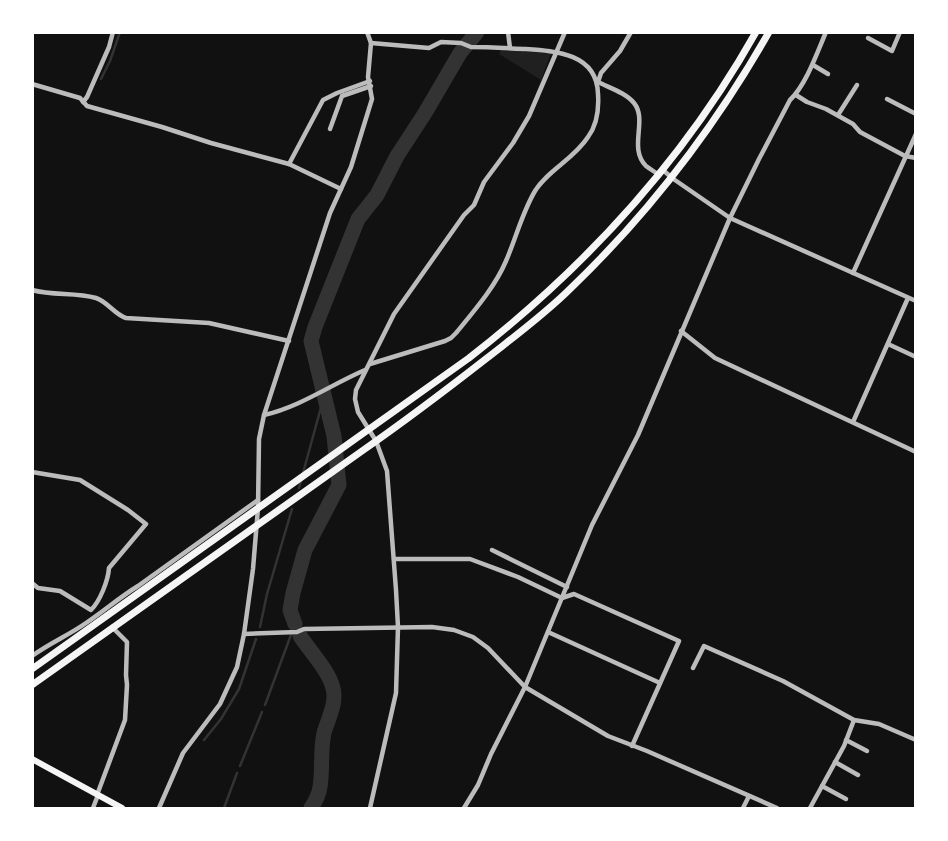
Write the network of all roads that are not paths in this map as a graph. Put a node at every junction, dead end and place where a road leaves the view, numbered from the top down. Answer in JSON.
{"nodes":[{"id":1,"x":114,"y":32,"type":"edge"},
{"id":2,"x":367,"y":32,"type":"edge"},
{"id":3,"x":508,"y":32,"type":"edge"},
{"id":4,"x":565,"y":32,"type":"edge"},
{"id":5,"x":630,"y":32,"type":"edge"},
{"id":6,"x":756,"y":32,"type":"edge"},
{"id":7,"x":769,"y":32,"type":"edge"},
{"id":8,"x":826,"y":32,"type":"edge"},
{"id":9,"x":900,"y":32,"type":"edge"},
{"id":10,"x":868,"y":38,"type":"dead end"},
{"id":11,"x":371,"y":43,"type":"junction"},
{"id":12,"x":510,"y":48,"type":"junction"},
{"id":13,"x":557,"y":52,"type":"junction"},
{"id":14,"x":813,"y":65,"type":"junction"},
{"id":15,"x":828,"y":74,"type":"dead end"},
{"id":16,"x":598,"y":82,"type":"junction"},
{"id":17,"x":32,"y":84,"type":"edge"},
{"id":18,"x":370,"y":84,"type":"junction"},
{"id":19,"x":857,"y":85,"type":"dead end"},
{"id":20,"x":796,"y":95,"type":"junction"},
{"id":21,"x":887,"y":99,"type":"dead end"},
{"id":22,"x":83,"y":102,"type":"junction"},
{"id":23,"x":916,"y":114,"type":"edge"},
{"id":24,"x":838,"y":115,"type":"junction"},
{"id":25,"x":330,"y":129,"type":"dead end"},
{"id":26,"x":916,"y":134,"type":"edge"},
{"id":27,"x":905,"y":156,"type":"junction"},
{"id":28,"x":916,"y":158,"type":"edge"},
{"id":29,"x":289,"y":164,"type":"junction"},
{"id":30,"x":662,"y":173,"type":"junction"},
{"id":31,"x":672,"y":178,"type":"junction"},
{"id":32,"x":341,"y":190,"type":"junction"},
{"id":33,"x":730,"y":218,"type":"junction"},
{"id":34,"x":853,"y":273,"type":"junction"},
{"id":35,"x":32,"y":290,"type":"edge"},
{"id":36,"x":908,"y":298,"type":"junction"},
{"id":37,"x":916,"y":301,"type":"edge"},
{"id":38,"x":681,"y":331,"type":"junction"},
{"id":39,"x":289,"y":341,"type":"junction"},
{"id":40,"x":888,"y":344,"type":"junction"},
{"id":41,"x":916,"y":357,"type":"edge"},
{"id":42,"x":370,"y":364,"type":"junction"},
{"id":43,"x":366,"y":370,"type":"junction"},
{"id":44,"x":264,"y":415,"type":"junction"},
{"id":45,"x":853,"y":422,"type":"junction"},
{"id":46,"x":368,"y":430,"type":"junction"},
{"id":47,"x":376,"y":442,"type":"junction"},
{"id":48,"x":916,"y":452,"type":"edge"},
{"id":49,"x":32,"y":472,"type":"edge"},
{"id":50,"x":258,"y":504,"type":"junction"},
{"id":51,"x":256,"y":525,"type":"junction"},
{"id":52,"x":492,"y":550,"type":"dead end"},
{"id":53,"x":394,"y":559,"type":"junction"},
{"id":54,"x":32,"y":584,"type":"edge"},
{"id":55,"x":567,"y":587,"type":"junction"},
{"id":56,"x":562,"y":598,"type":"junction"},
{"id":57,"x":112,"y":627,"type":"junction"},
{"id":58,"x":398,"y":627,"type":"junction"},
{"id":59,"x":548,"y":632,"type":"junction"},
{"id":60,"x":244,"y":634,"type":"junction"},
{"id":61,"x":32,"y":656,"type":"edge"},
{"id":62,"x":693,"y":668,"type":"dead end"},
{"id":63,"x":32,"y":669,"type":"edge"},
{"id":64,"x":660,"y":683,"type":"junction"},
{"id":65,"x":32,"y":685,"type":"edge"},
{"id":66,"x":525,"y":687,"type":"junction"},
{"id":67,"x":854,"y":720,"type":"junction"},
{"id":68,"x":846,"y":740,"type":"junction"},
{"id":69,"x":916,"y":740,"type":"edge"},
{"id":70,"x":632,"y":746,"type":"junction"},
{"id":71,"x":868,"y":751,"type":"dead end"},
{"id":72,"x":32,"y":759,"type":"edge"},
{"id":73,"x":835,"y":762,"type":"junction"},
{"id":74,"x":858,"y":775,"type":"dead end"},
{"id":75,"x":822,"y":786,"type":"junction"},
{"id":76,"x":98,"y":795,"type":"junction"},
{"id":77,"x":749,"y":796,"type":"junction"},
{"id":78,"x":846,"y":799,"type":"dead end"},
{"id":79,"x":93,"y":808,"type":"edge"},
{"id":80,"x":122,"y":808,"type":"edge"},
{"id":81,"x":159,"y":808,"type":"edge"},
{"id":82,"x":370,"y":808,"type":"edge"},
{"id":83,"x":464,"y":808,"type":"edge"},
{"id":84,"x":743,"y":808,"type":"edge"},
{"id":85,"x":777,"y":808,"type":"edge"},
{"id":86,"x":810,"y":808,"type":"edge"}],
"edges":[{"from":1,"to":22,"type":"street"},
{"from":2,"to":11,"type":"street"},
{"from":3,"to":12,"type":"street"},
{"from":4,"to":13,"type":"street"},
{"from":5,"to":16,"type":"street"},
{"from":6,"to":30,"type":"highway"},
{"from":7,"to":31,"type":"highway"},
{"from":8,"to":14,"type":"street"},
{"from":9,"to":10,"type":"street"},
{"from":11,"to":12,"type":"street"},
{"from":11,"to":18,"type":"street"},
{"from":12,"to":13,"type":"street"},
{"from":13,"to":16,"type":"street"},
{"from":13,"to":42,"type":"street"},
{"from":14,"to":15,"type":"street"},
{"from":14,"to":20,"type":"street"},
{"from":16,"to":30,"type":"street"},
{"from":16,"to":42,"type":"street"},
{"from":17,"to":22,"type":"street"},
{"from":18,"to":25,"type":"street"},
{"from":18,"to":29,"type":"street"},
{"from":18,"to":32,"type":"street"},
{"from":19,"to":24,"type":"street"},
{"from":20,"to":24,"type":"street"},
{"from":20,"to":33,"type":"street"},
{"from":21,"to":23,"type":"street"},
{"from":22,"to":29,"type":"street"},
{"from":24,"to":27,"type":"street"},
{"from":26,"to":27,"type":"street"},
{"from":27,"to":28,"type":"street"},
{"from":27,"to":34,"type":"street"},
{"from":29,"to":32,"type":"street"},
{"from":30,"to":31,"type":"street"},
{"from":30,"to":46,"type":"highway"},
{"from":31,"to":33,"type":"street"},
{"from":31,"to":47,"type":"highway"},
{"from":32,"to":39,"type":"street"},
{"from":33,"to":34,"type":"street"},
{"from":33,"to":38,"type":"street"},
{"from":34,"to":36,"type":"street"},
{"from":35,"to":39,"type":"street"},
{"from":36,"to":37,"type":"street"},
{"from":36,"to":40,"type":"street"},
{"from":38,"to":45,"type":"street"},
{"from":38,"to":55,"type":"street"},
{"from":39,"to":44,"type":"street"},
{"from":40,"to":41,"type":"street"},
{"from":40,"to":45,"type":"street"},
{"from":42,"to":43,"type":"street"},
{"from":43,"to":44,"type":"street"},
{"from":43,"to":46,"type":"street"},
{"from":44,"to":50,"type":"street"},
{"from":45,"to":48,"type":"street"},
{"from":46,"to":47,"type":"street"},
{"from":46,"to":50,"type":"highway"},
{"from":47,"to":51,"type":"highway"},
{"from":47,"to":53,"type":"street"},
{"from":49,"to":54,"type":"street"},
{"from":50,"to":51,"type":"street"},
{"from":50,"to":61,"type":"street"},
{"from":50,"to":63,"type":"highway"},
{"from":51,"to":57,"type":"highway"},
{"from":51,"to":60,"type":"street"},
{"from":52,"to":55,"type":"street"},
{"from":53,"to":56,"type":"street"},
{"from":53,"to":58,"type":"street"},
{"from":55,"to":56,"type":"street"},
{"from":56,"to":59,"type":"street"},
{"from":56,"to":64,"type":"street"},
{"from":57,"to":65,"type":"highway"},
{"from":57,"to":76,"type":"street"},
{"from":58,"to":60,"type":"street"},
{"from":58,"to":66,"type":"street"},
{"from":58,"to":82,"type":"street"},
{"from":59,"to":64,"type":"street"},
{"from":59,"to":66,"type":"street"},
{"from":60,"to":81,"type":"street"},
{"from":62,"to":67,"type":"street"},
{"from":64,"to":70,"type":"street"},
{"from":66,"to":70,"type":"street"},
{"from":66,"to":83,"type":"street"},
{"from":67,"to":68,"type":"street"},
{"from":67,"to":69,"type":"street"},
{"from":68,"to":71,"type":"street"},
{"from":68,"to":73,"type":"street"},
{"from":70,"to":77,"type":"street"},
{"from":72,"to":76,"type":"main road"},
{"from":73,"to":74,"type":"street"},
{"from":73,"to":75,"type":"street"},
{"from":75,"to":78,"type":"street"},
{"from":75,"to":86,"type":"street"},
{"from":76,"to":79,"type":"street"},
{"from":76,"to":80,"type":"main road"},
{"from":77,"to":84,"type":"street"},
{"from":77,"to":85,"type":"street"}]}
